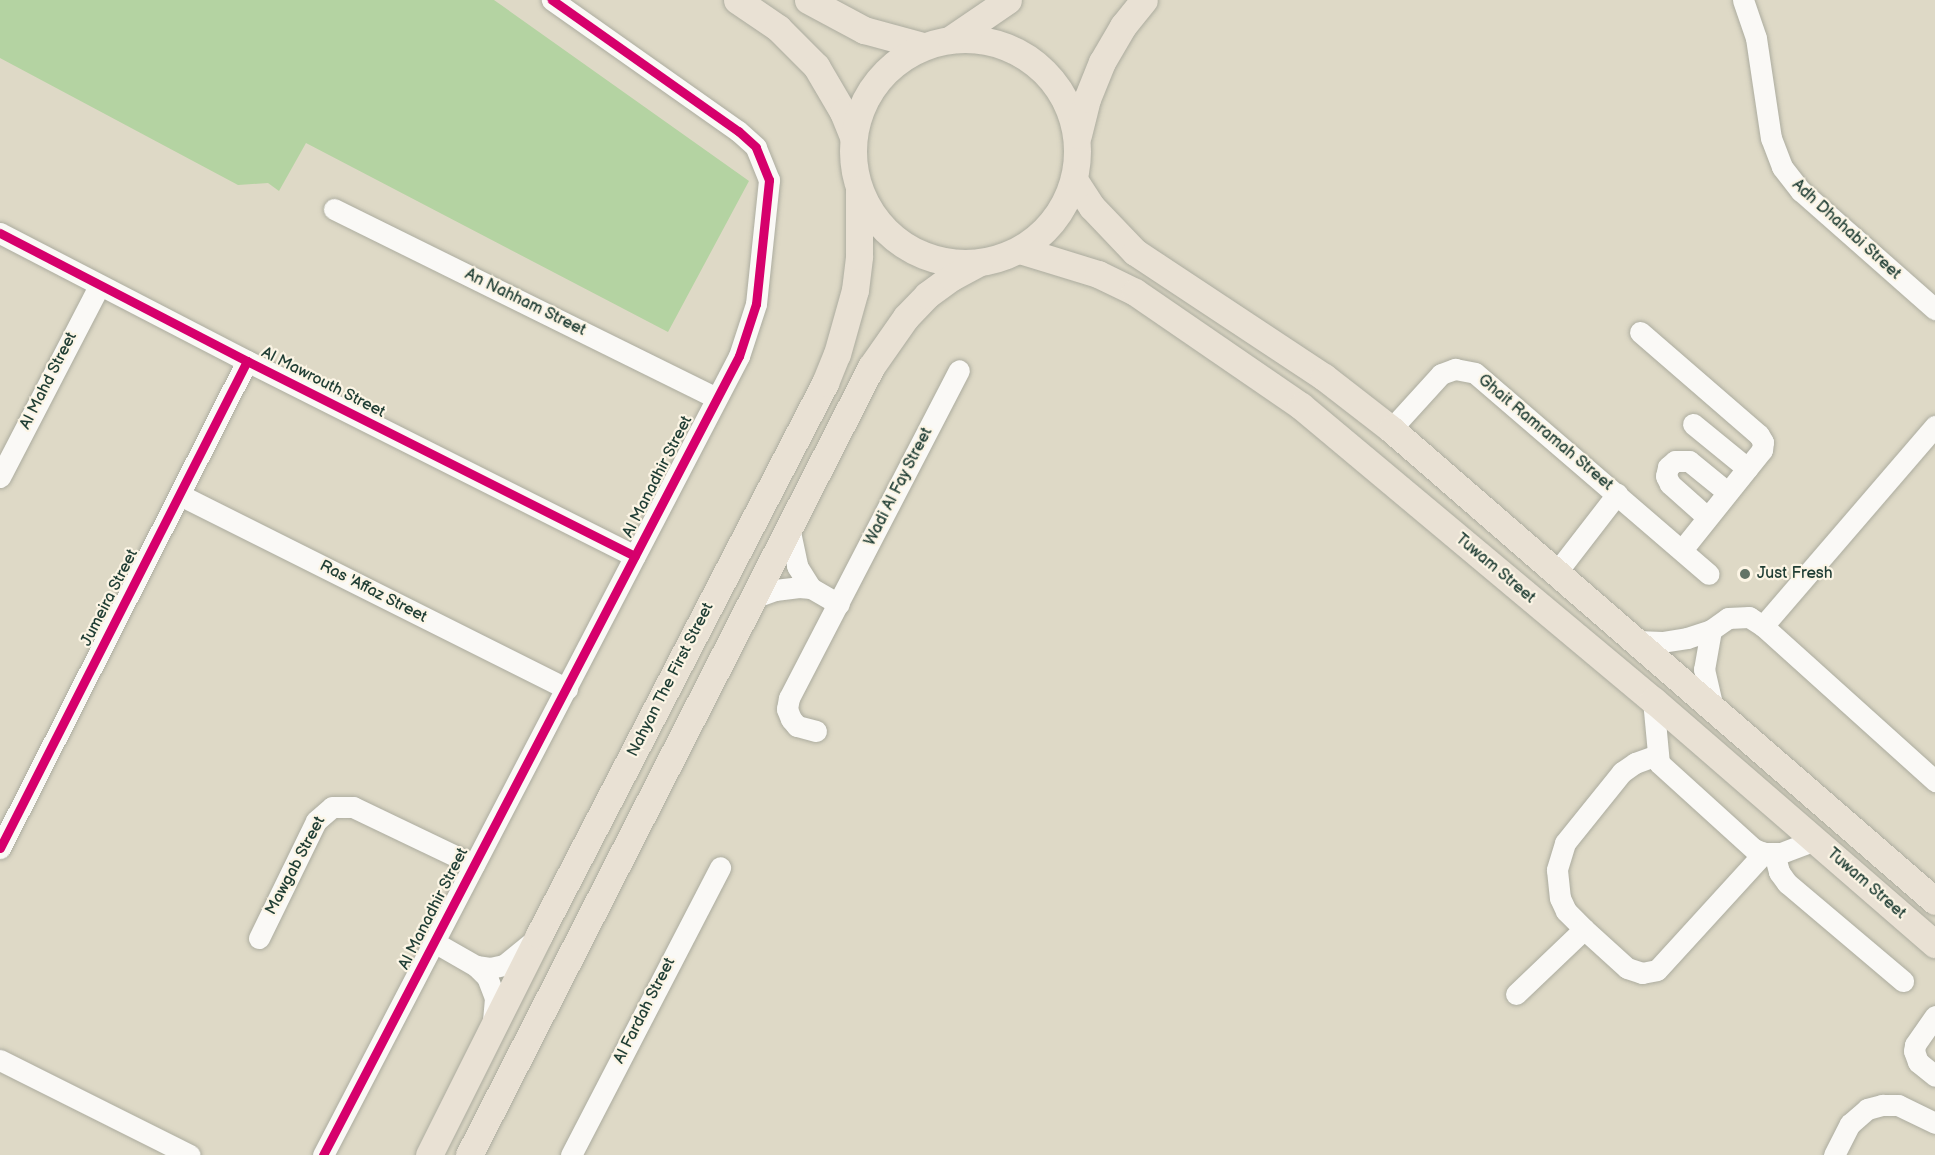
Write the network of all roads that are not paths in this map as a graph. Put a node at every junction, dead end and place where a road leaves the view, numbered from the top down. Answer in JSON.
{"nodes":[{"id":1,"x":552,"y":0,"type":"edge"},
{"id":2,"x":736,"y":0,"type":"edge"},
{"id":3,"x":808,"y":0,"type":"edge"},
{"id":4,"x":1008,"y":0,"type":"edge"},
{"id":5,"x":1144,"y":0,"type":"edge"},
{"id":6,"x":1743,"y":0,"type":"edge"},
{"id":7,"x":951,"y":39,"type":"junction"},
{"id":8,"x":923,"y":46,"type":"junction"},
{"id":9,"x":853,"y":137,"type":"junction"},
{"id":10,"x":1077,"y":139,"type":"junction"},
{"id":11,"x":1075,"y":182,"type":"junction"},
{"id":12,"x":859,"y":189,"type":"junction"},
{"id":13,"x":334,"y":209,"type":"dead end"},
{"id":14,"x":0,"y":233,"type":"edge"},
{"id":15,"x":1020,"y":250,"type":"junction"},
{"id":16,"x":978,"y":262,"type":"junction"},
{"id":17,"x":99,"y":286,"type":"junction"},
{"id":18,"x":1935,"y":309,"type":"edge"},
{"id":19,"x":1640,"y":332,"type":"dead end"},
{"id":20,"x":247,"y":361,"type":"junction"},
{"id":21,"x":959,"y":370,"type":"dead end"},
{"id":22,"x":716,"y":398,"type":"junction"},
{"id":23,"x":1693,"y":424,"type":"dead end"},
{"id":24,"x":1935,"y":426,"type":"edge"},
{"id":25,"x":1391,"y":429,"type":"junction"},
{"id":26,"x":1747,"y":468,"type":"junction"},
{"id":27,"x":0,"y":477,"type":"edge"},
{"id":28,"x":1728,"y":492,"type":"junction"},
{"id":29,"x":1617,"y":494,"type":"junction"},
{"id":30,"x":180,"y":495,"type":"junction"},
{"id":31,"x":1707,"y":518,"type":"junction"},
{"id":32,"x":789,"y":527,"type":"junction"},
{"id":33,"x":1682,"y":550,"type":"junction"},
{"id":34,"x":635,"y":556,"type":"junction"},
{"id":35,"x":1556,"y":573,"type":"junction"},
{"id":36,"x":1709,"y":574,"type":"dead end"},
{"id":37,"x":811,"y":588,"type":"junction"},
{"id":38,"x":753,"y":598,"type":"junction"},
{"id":39,"x":839,"y":604,"type":"junction"},
{"id":40,"x":1763,"y":626,"type":"junction"},
{"id":41,"x":1711,"y":630,"type":"junction"},
{"id":42,"x":1637,"y":641,"type":"junction"},
{"id":43,"x":567,"y":689,"type":"junction"},
{"id":44,"x":1653,"y":700,"type":"junction"},
{"id":45,"x":1713,"y":707,"type":"junction"},
{"id":46,"x":816,"y":731,"type":"dead end"},
{"id":47,"x":1657,"y":755,"type":"junction"},
{"id":48,"x":1935,"y":781,"type":"edge"},
{"id":49,"x":1815,"y":840,"type":"junction"},
{"id":50,"x":0,"y":848,"type":"edge"},
{"id":51,"x":1769,"y":853,"type":"junction"},
{"id":52,"x":474,"y":865,"type":"junction"},
{"id":53,"x":720,"y":867,"type":"dead end"},
{"id":54,"x":1935,"y":900,"type":"edge"},
{"id":55,"x":1584,"y":929,"type":"junction"},
{"id":56,"x":539,"y":934,"type":"junction"},
{"id":57,"x":259,"y":938,"type":"dead end"},
{"id":58,"x":434,"y":942,"type":"junction"},
{"id":59,"x":1932,"y":946,"type":"edge"},
{"id":60,"x":476,"y":966,"type":"junction"},
{"id":61,"x":1903,"y":981,"type":"dead end"},
{"id":62,"x":1516,"y":994,"type":"dead end"},
{"id":63,"x":1933,"y":1022,"type":"edge"},
{"id":64,"x":492,"y":1030,"type":"junction"},
{"id":65,"x":0,"y":1060,"type":"edge"},
{"id":66,"x":1935,"y":1076,"type":"edge"},
{"id":67,"x":1935,"y":1123,"type":"edge"},
{"id":68,"x":190,"y":1155,"type":"edge"},
{"id":69,"x":323,"y":1155,"type":"edge"},
{"id":70,"x":429,"y":1155,"type":"edge"},
{"id":71,"x":469,"y":1155,"type":"edge"},
{"id":72,"x":571,"y":1155,"type":"edge"},
{"id":73,"x":1834,"y":1155,"type":"edge"}],
"edges":[{"from":1,"to":22,"type":"street","name":"Al Manadhir Street"},
{"from":2,"to":9,"type":"main road"},
{"from":3,"to":8,"type":"main road"},
{"from":4,"to":7,"type":"main road"},
{"from":5,"to":10,"type":"main road"},
{"from":6,"to":18,"type":"street","name":"Adh Dhahabi Street"},
{"from":7,"to":8,"type":"main road"},
{"from":7,"to":10,"type":"main road"},
{"from":8,"to":9,"type":"main road"},
{"from":9,"to":12,"type":"main road"},
{"from":10,"to":11,"type":"main road"},
{"from":11,"to":15,"type":"main road"},
{"from":11,"to":25,"type":"main road","name":"Tuwam Street"},
{"from":12,"to":16,"type":"main road"},
{"from":12,"to":56,"type":"main road","name":"Nahyan The First Street"},
{"from":13,"to":22,"type":"street","name":"An Nahham Street"},
{"from":14,"to":17,"type":"street","name":"Al Mawrouth Street"},
{"from":15,"to":16,"type":"main road"},
{"from":15,"to":44,"type":"main road","name":"Tuwam Street"},
{"from":16,"to":32,"type":"main road"},
{"from":17,"to":20,"type":"street","name":"Al Mawrouth Street"},
{"from":17,"to":27,"type":"street","name":"Al Mahd Street"},
{"from":19,"to":26,"type":"street"},
{"from":20,"to":30,"type":"street","name":"Jumeira Street"},
{"from":20,"to":34,"type":"street","name":"Al Mawrouth Street"},
{"from":21,"to":39,"type":"street","name":"Wadi Al Fay Street"},
{"from":22,"to":34,"type":"street","name":"Al Manadhir Street"},
{"from":23,"to":26,"type":"street"},
{"from":24,"to":40,"type":"street"},
{"from":25,"to":29,"type":"street","name":"Ghait Ramramah Street"},
{"from":25,"to":35,"type":"main road","name":"Tuwam Street"},
{"from":26,"to":28,"type":"street"},
{"from":28,"to":31,"type":"street"},
{"from":28,"to":31,"type":"street"},
{"from":29,"to":33,"type":"street","name":"Ghait Ramramah Street"},
{"from":29,"to":35,"type":"street","name":"Ghait Ramramah Street"},
{"from":30,"to":43,"type":"street","name":"Ras 'Affaz Street"},
{"from":30,"to":50,"type":"street","name":"Jumeira Street"},
{"from":31,"to":33,"type":"street"},
{"from":32,"to":37,"type":"street"},
{"from":32,"to":38,"type":"main road"},
{"from":33,"to":36,"type":"street","name":"Ghait Ramramah Street"},
{"from":34,"to":43,"type":"street","name":"Al Manadhir Street"},
{"from":35,"to":42,"type":"main road","name":"Tuwam Street"},
{"from":37,"to":38,"type":"street"},
{"from":37,"to":39,"type":"street"},
{"from":38,"to":71,"type":"main road"},
{"from":39,"to":46,"type":"street","name":"Wadi Al Fay Street"},
{"from":40,"to":41,"type":"street"},
{"from":40,"to":48,"type":"street"},
{"from":41,"to":42,"type":"street"},
{"from":41,"to":45,"type":"street"},
{"from":42,"to":45,"type":"main road","name":"Tuwam Street"},
{"from":43,"to":52,"type":"street","name":"Al Manadhir Street"},
{"from":44,"to":47,"type":"street"},
{"from":44,"to":49,"type":"main road","name":"Tuwam Street"},
{"from":45,"to":54,"type":"main road","name":"Tuwam Street"},
{"from":47,"to":51,"type":"street"},
{"from":47,"to":55,"type":"street"},
{"from":49,"to":51,"type":"street"},
{"from":49,"to":59,"type":"main road","name":"Tuwam Street"},
{"from":51,"to":55,"type":"street"},
{"from":51,"to":61,"type":"street"},
{"from":52,"to":57,"type":"street","name":"Mawgab Street"},
{"from":52,"to":58,"type":"street","name":"Al Manadhir Street"},
{"from":53,"to":72,"type":"street","name":"Al Fardah Street"},
{"from":55,"to":62,"type":"street"},
{"from":56,"to":60,"type":"street"},
{"from":56,"to":64,"type":"main road","name":"Nahyan The First Street"},
{"from":58,"to":60,"type":"street","name":"Al Manadhir Street"},
{"from":58,"to":69,"type":"street","name":"Al Manadhir Street"},
{"from":60,"to":64,"type":"street","name":"Al Manadhir Street"},
{"from":63,"to":66,"type":"street"},
{"from":64,"to":70,"type":"main road","name":"Nahyan The First Street"},
{"from":65,"to":68,"type":"street"},
{"from":67,"to":73,"type":"street"}]}
